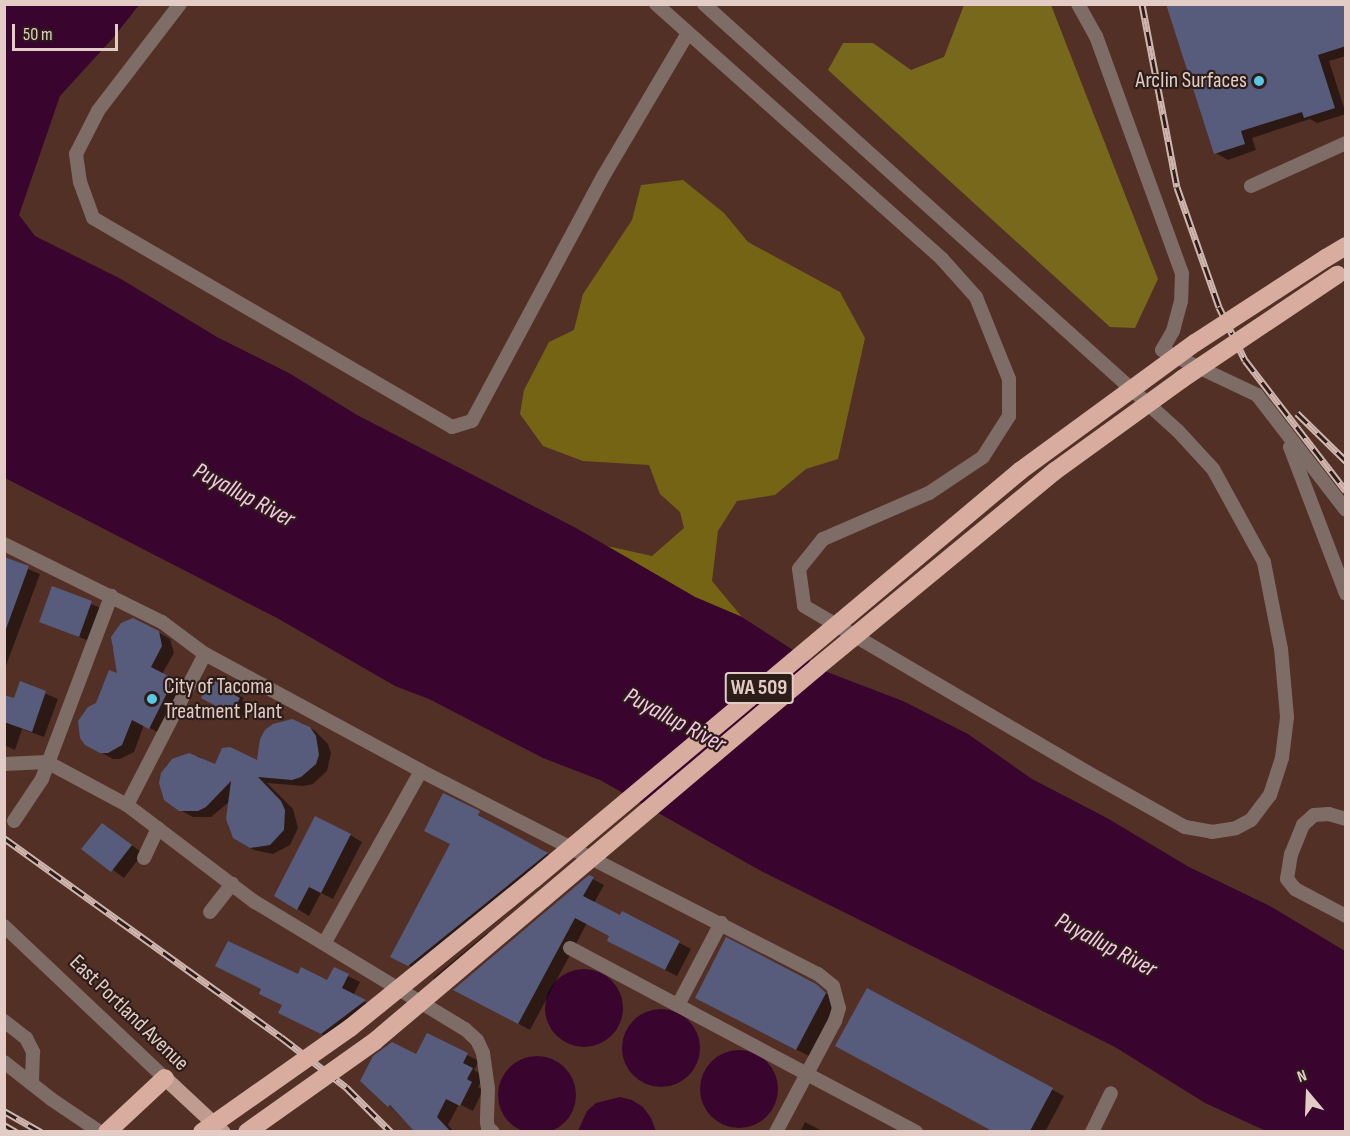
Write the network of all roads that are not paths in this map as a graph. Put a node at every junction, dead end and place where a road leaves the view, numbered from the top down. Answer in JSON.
{"nodes":[{"id":1,"x":180,"y":4,"type":"edge"},
{"id":2,"x":656,"y":4,"type":"edge"},
{"id":3,"x":705,"y":4,"type":"edge"},
{"id":4,"x":1078,"y":4,"type":"edge"},
{"id":5,"x":688,"y":33,"type":"junction"},
{"id":6,"x":1346,"y":143,"type":"edge"},
{"id":7,"x":1251,"y":186,"type":"dead end"},
{"id":8,"x":1346,"y":246,"type":"edge"},
{"id":9,"x":1341,"y":273,"type":"edge"},
{"id":10,"x":1282,"y":427,"type":"junction"},
{"id":11,"x":1346,"y":510,"type":"edge"},
{"id":12,"x":4,"y":544,"type":"edge"},
{"id":13,"x":1346,"y":594,"type":"edge"},
{"id":14,"x":111,"y":596,"type":"junction"},
{"id":15,"x":205,"y":654,"type":"junction"},
{"id":16,"x":47,"y":762,"type":"junction"},
{"id":17,"x":4,"y":764,"type":"edge"},
{"id":18,"x":421,"y":771,"type":"junction"},
{"id":19,"x":127,"y":805,"type":"junction"},
{"id":20,"x":1346,"y":819,"type":"edge"},
{"id":21,"x":14,"y":821,"type":"dead end"},
{"id":22,"x":158,"y":828,"type":"junction"},
{"id":23,"x":144,"y":858,"type":"dead end"},
{"id":24,"x":232,"y":884,"type":"junction"},
{"id":25,"x":210,"y":912,"type":"dead end"},
{"id":26,"x":1346,"y":916,"type":"edge"},
{"id":27,"x":721,"y":923,"type":"junction"},
{"id":28,"x":4,"y":926,"type":"edge"},
{"id":29,"x":325,"y":942,"type":"junction"},
{"id":30,"x":570,"y":948,"type":"dead end"},
{"id":31,"x":678,"y":1005,"type":"junction"},
{"id":32,"x":4,"y":1021,"type":"edge"},
{"id":33,"x":4,"y":1062,"type":"edge"},
{"id":34,"x":159,"y":1073,"type":"junction"},
{"id":35,"x":806,"y":1074,"type":"junction"},
{"id":36,"x":32,"y":1084,"type":"junction"},
{"id":37,"x":1111,"y":1093,"type":"dead end"},
{"id":38,"x":100,"y":1131,"type":"edge"},
{"id":39,"x":107,"y":1131,"type":"edge"},
{"id":40,"x":202,"y":1131,"type":"edge"},
{"id":41,"x":223,"y":1131,"type":"edge"},
{"id":42,"x":248,"y":1131,"type":"edge"},
{"id":43,"x":493,"y":1131,"type":"edge"},
{"id":44,"x":776,"y":1131,"type":"edge"},
{"id":45,"x":912,"y":1131,"type":"edge"},
{"id":46,"x":1092,"y":1131,"type":"edge"}],
"edges":[{"from":1,"to":5,"type":"street"},
{"from":2,"to":5,"type":"street"},
{"from":3,"to":5,"type":"street"},
{"from":4,"to":10,"type":"street"},
{"from":6,"to":7,"type":"street"},
{"from":8,"to":40,"type":"highway","number":"WA 509","bridge":true},
{"from":9,"to":42,"type":"highway","number":"WA 509","bridge":true},
{"from":10,"to":11,"type":"street"},
{"from":10,"to":13,"type":"street"},
{"from":12,"to":14,"type":"street"},
{"from":14,"to":15,"type":"street"},
{"from":14,"to":16,"type":"street"},
{"from":15,"to":18,"type":"street"},
{"from":15,"to":19,"type":"street"},
{"from":16,"to":17,"type":"street"},
{"from":16,"to":19,"type":"street"},
{"from":16,"to":21,"type":"street"},
{"from":18,"to":27,"type":"street"},
{"from":18,"to":29,"type":"street"},
{"from":19,"to":22,"type":"street"},
{"from":20,"to":26,"type":"street"},
{"from":22,"to":23,"type":"street"},
{"from":22,"to":24,"type":"street"},
{"from":24,"to":25,"type":"street"},
{"from":24,"to":29,"type":"street"},
{"from":27,"to":31,"type":"street"},
{"from":27,"to":35,"type":"street"},
{"from":28,"to":34,"type":"street","name":"East Portland Avenue"},
{"from":29,"to":43,"type":"street"},
{"from":30,"to":31,"type":"street"},
{"from":31,"to":35,"type":"street"},
{"from":32,"to":36,"type":"street"},
{"from":33,"to":36,"type":"street"},
{"from":34,"to":39,"type":"highway"},
{"from":34,"to":41,"type":"main road","name":"East Portland Avenue"},
{"from":35,"to":44,"type":"street"},
{"from":35,"to":45,"type":"street"},
{"from":36,"to":38,"type":"street"},
{"from":37,"to":46,"type":"street"}]}
